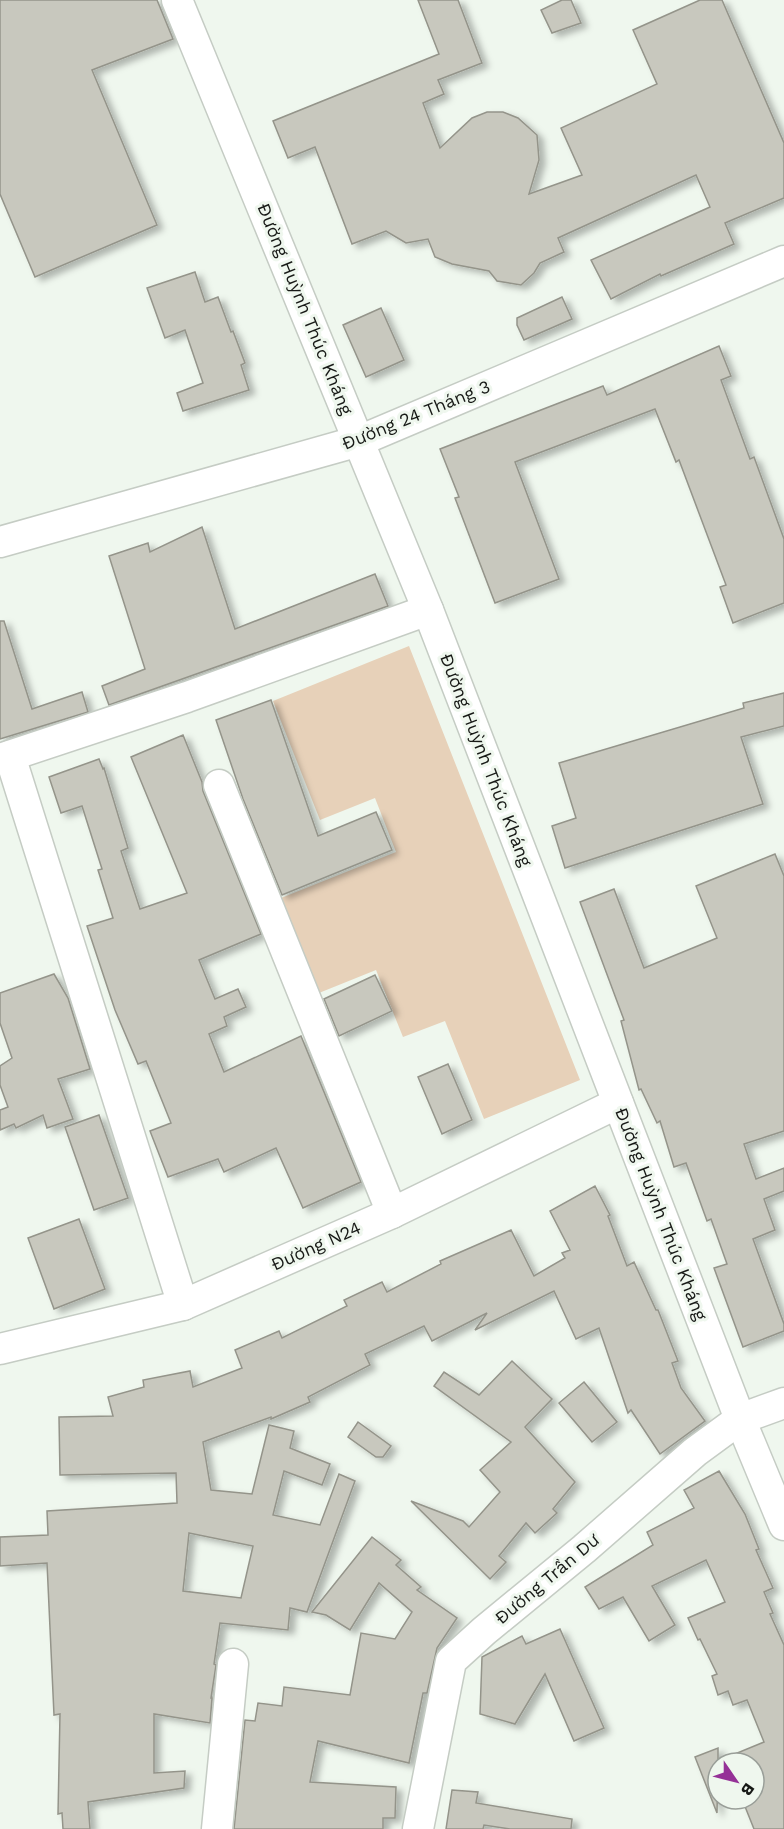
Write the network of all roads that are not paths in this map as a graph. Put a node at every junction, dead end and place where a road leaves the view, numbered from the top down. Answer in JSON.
{"nodes":[{"id":1,"x":177,"y":0,"type":"edge"},
{"id":2,"x":784,"y":261,"type":"edge"},
{"id":3,"x":359,"y":441,"type":"junction"},
{"id":4,"x":0,"y":542,"type":"edge"},
{"id":5,"x":428,"y":610,"type":"junction"},
{"id":6,"x":5,"y":757,"type":"edge"},
{"id":7,"x":219,"y":785,"type":"dead end"},
{"id":8,"x":618,"y":1103,"type":"junction"},
{"id":9,"x":392,"y":1213,"type":"junction"},
{"id":10,"x":183,"y":1305,"type":"junction"},
{"id":11,"x":0,"y":1349,"type":"edge"},
{"id":12,"x":784,"y":1402,"type":"edge"},
{"id":13,"x":740,"y":1419,"type":"junction"},
{"id":14,"x":784,"y":1525,"type":"edge"},
{"id":15,"x":233,"y":1664,"type":"dead end"},
{"id":16,"x":217,"y":1829,"type":"edge"},
{"id":17,"x":418,"y":1829,"type":"edge"}],
"edges":[{"from":1,"to":3,"type":"street","name":"Đường Huỳnh Thúc Kháng"},
{"from":2,"to":3,"type":"street","name":"Đường 24 Tháng 3"},
{"from":3,"to":4,"type":"street","name":"Đường 24 Tháng 3"},
{"from":3,"to":5,"type":"street","name":"Đường Huỳnh Thúc Kháng"},
{"from":5,"to":6,"type":"street"},
{"from":5,"to":8,"type":"street","name":"Đường Huỳnh Thúc Kháng"},
{"from":6,"to":10,"type":"street"},
{"from":7,"to":9,"type":"street"},
{"from":8,"to":9,"type":"street","name":"Đường N24"},
{"from":8,"to":13,"type":"street","name":"Đường Huỳnh Thúc Kháng"},
{"from":9,"to":10,"type":"street","name":"Đường N24"},
{"from":10,"to":11,"type":"street","name":"Đường N24"},
{"from":12,"to":13,"type":"street","name":"Đường Trần Dư"},
{"from":13,"to":14,"type":"street","name":"Đường Huỳnh Thúc Kháng"},
{"from":13,"to":17,"type":"street","name":"Đường Trần Dư"},
{"from":15,"to":16,"type":"street"}]}
